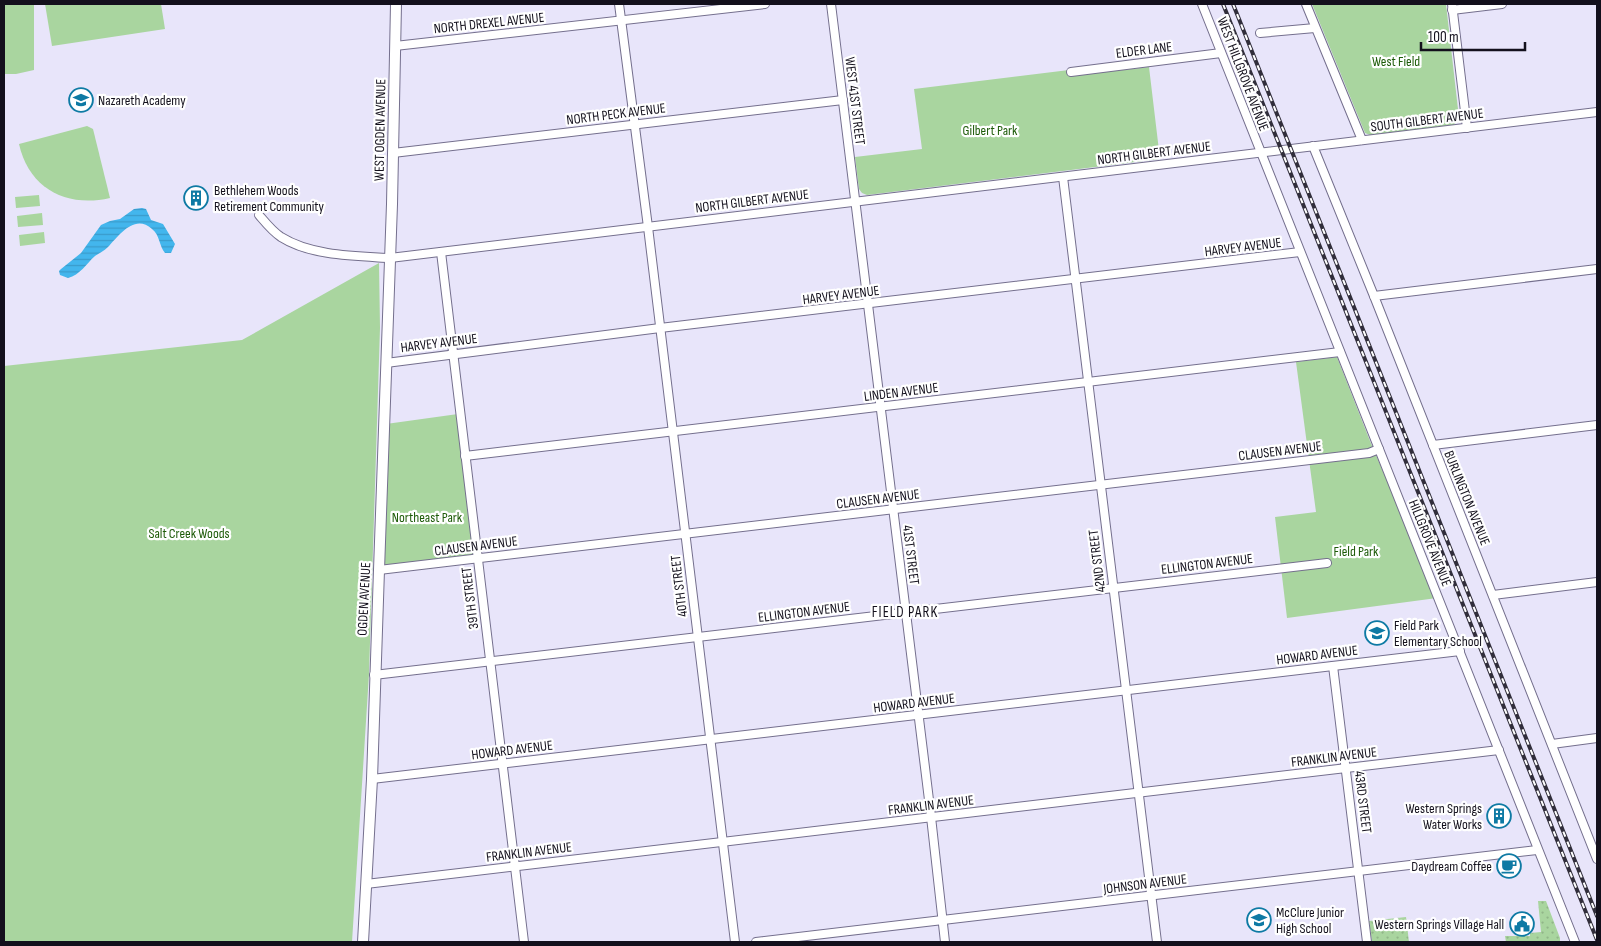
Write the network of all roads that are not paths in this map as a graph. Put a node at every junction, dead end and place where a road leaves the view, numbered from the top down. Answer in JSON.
{"nodes":[{"id":1,"x":396,"y":4,"type":"edge"},
{"id":2,"x":619,"y":4,"type":"edge"},
{"id":3,"x":765,"y":4,"type":"edge"},
{"id":4,"x":831,"y":4,"type":"edge"},
{"id":5,"x":1202,"y":4,"type":"edge"},
{"id":6,"x":1306,"y":4,"type":"edge"},
{"id":7,"x":1502,"y":4,"type":"edge"},
{"id":8,"x":1452,"y":7,"type":"edge"},
{"id":9,"x":621,"y":21,"type":"junction"},
{"id":10,"x":1315,"y":28,"type":"junction"},
{"id":11,"x":1260,"y":33,"type":"dead end"},
{"id":12,"x":395,"y":46,"type":"junction"},
{"id":13,"x":1221,"y":53,"type":"junction"},
{"id":14,"x":1070,"y":72,"type":"dead end"},
{"id":15,"x":843,"y":100,"type":"junction"},
{"id":16,"x":1597,"y":112,"type":"edge"},
{"id":17,"x":634,"y":124,"type":"junction"},
{"id":18,"x":1466,"y":128,"type":"junction"},
{"id":19,"x":1362,"y":140,"type":"junction"},
{"id":20,"x":1313,"y":146,"type":"junction"},
{"id":21,"x":393,"y":153,"type":"junction"},
{"id":22,"x":1260,"y":153,"type":"junction"},
{"id":23,"x":1063,"y":177,"type":"junction"},
{"id":24,"x":855,"y":202,"type":"junction"},
{"id":25,"x":259,"y":215,"type":"dead end"},
{"id":26,"x":648,"y":227,"type":"junction"},
{"id":27,"x":441,"y":252,"type":"junction"},
{"id":28,"x":1300,"y":252,"type":"junction"},
{"id":29,"x":390,"y":258,"type":"junction"},
{"id":30,"x":1597,"y":269,"type":"edge"},
{"id":31,"x":1076,"y":279,"type":"junction"},
{"id":32,"x":1374,"y":296,"type":"junction"},
{"id":33,"x":868,"y":304,"type":"junction"},
{"id":34,"x":660,"y":328,"type":"junction"},
{"id":35,"x":1340,"y":352,"type":"junction"},
{"id":36,"x":453,"y":354,"type":"junction"},
{"id":37,"x":386,"y":363,"type":"junction"},
{"id":38,"x":1088,"y":383,"type":"junction"},
{"id":39,"x":880,"y":407,"type":"junction"},
{"id":40,"x":1597,"y":426,"type":"edge"},
{"id":41,"x":672,"y":432,"type":"junction"},
{"id":42,"x":1433,"y":445,"type":"junction"},
{"id":43,"x":1379,"y":449,"type":"junction"},
{"id":44,"x":465,"y":456,"type":"junction"},
{"id":45,"x":1100,"y":485,"type":"junction"},
{"id":46,"x":892,"y":510,"type":"junction"},
{"id":47,"x":685,"y":535,"type":"junction"},
{"id":48,"x":478,"y":559,"type":"junction"},
{"id":49,"x":1327,"y":562,"type":"dead end"},
{"id":50,"x":379,"y":570,"type":"junction"},
{"id":51,"x":1597,"y":582,"type":"edge"},
{"id":52,"x":1112,"y":587,"type":"junction"},
{"id":53,"x":1493,"y":595,"type":"junction"},
{"id":54,"x":906,"y":612,"type":"junction"},
{"id":55,"x":697,"y":637,"type":"junction"},
{"id":56,"x":1460,"y":651,"type":"junction"},
{"id":57,"x":490,"y":662,"type":"junction"},
{"id":58,"x":1333,"y":666,"type":"junction"},
{"id":59,"x":374,"y":675,"type":"junction"},
{"id":60,"x":1126,"y":690,"type":"junction"},
{"id":61,"x":918,"y":715,"type":"junction"},
{"id":62,"x":1597,"y":738,"type":"edge"},
{"id":63,"x":710,"y":740,"type":"junction"},
{"id":64,"x":1552,"y":744,"type":"junction"},
{"id":65,"x":1499,"y":750,"type":"junction"},
{"id":66,"x":503,"y":764,"type":"junction"},
{"id":67,"x":1346,"y":768,"type":"junction"},
{"id":68,"x":372,"y":779,"type":"junction"},
{"id":69,"x":1138,"y":792,"type":"junction"},
{"id":70,"x":931,"y":817,"type":"junction"},
{"id":71,"x":722,"y":841,"type":"junction"},
{"id":72,"x":1594,"y":842,"type":"edge"},
{"id":73,"x":1537,"y":850,"type":"junction"},
{"id":74,"x":1597,"y":859,"type":"edge"},
{"id":75,"x":515,"y":866,"type":"junction"},
{"id":76,"x":1359,"y":871,"type":"junction"},
{"id":77,"x":366,"y":884,"type":"junction"},
{"id":78,"x":1151,"y":896,"type":"junction"},
{"id":79,"x":942,"y":920,"type":"junction"},
{"id":80,"x":363,"y":942,"type":"edge"},
{"id":81,"x":524,"y":942,"type":"edge"},
{"id":82,"x":735,"y":942,"type":"edge"},
{"id":83,"x":756,"y":942,"type":"edge"},
{"id":84,"x":945,"y":942,"type":"edge"},
{"id":85,"x":1156,"y":942,"type":"edge"},
{"id":86,"x":1367,"y":942,"type":"edge"},
{"id":87,"x":1575,"y":942,"type":"edge"}],
"edges":[{"from":1,"to":12,"type":"main road","name":"WEST OGDEN AVENUE"},
{"from":2,"to":9,"type":"street","name":"40TH STREET"},
{"from":3,"to":9,"type":"street","name":"NORTH DREXEL AVENUE"},
{"from":4,"to":15,"type":"street","name":"WEST 41ST STREET"},
{"from":5,"to":13,"type":"street","name":"WEST HILLGROVE AVENUE"},
{"from":6,"to":10,"type":"street"},
{"from":7,"to":8,"type":"street"},
{"from":8,"to":18,"type":"street"},
{"from":9,"to":12,"type":"street","name":"NORTH DREXEL AVENUE"},
{"from":9,"to":17,"type":"street","name":"40TH STREET"},
{"from":10,"to":11,"type":"street"},
{"from":10,"to":19,"type":"street"},
{"from":12,"to":21,"type":"main road","name":"WEST OGDEN AVENUE"},
{"from":13,"to":14,"type":"street","name":"ELDER LANE"},
{"from":13,"to":22,"type":"street","name":"WEST HILLGROVE AVENUE"},
{"from":15,"to":17,"type":"street","name":"NORTH PECK AVENUE"},
{"from":15,"to":24,"type":"street","name":"WEST 41ST STREET"},
{"from":16,"to":18,"type":"street","name":"SOUTH GILBERT AVENUE"},
{"from":17,"to":21,"type":"street","name":"NORTH PECK AVENUE"},
{"from":17,"to":26,"type":"street","name":"40TH STREET"},
{"from":18,"to":19,"type":"street","name":"SOUTH GILBERT AVENUE"},
{"from":19,"to":20,"type":"street","name":"SOUTH GILBERT AVENUE"},
{"from":20,"to":22,"type":"street","name":"SOUTH GILBERT AVENUE"},
{"from":20,"to":32,"type":"street","name":"BURLINGTON AVENUE"},
{"from":21,"to":29,"type":"main road","name":"WEST OGDEN AVENUE"},
{"from":22,"to":23,"type":"street","name":"NORTH GILBERT AVENUE"},
{"from":22,"to":28,"type":"street","name":"HILLGROVE AVENUE"},
{"from":23,"to":24,"type":"street","name":"NORTH GILBERT AVENUE"},
{"from":23,"to":31,"type":"street","name":"42ND STREET"},
{"from":24,"to":26,"type":"street","name":"NORTH GILBERT AVENUE"},
{"from":24,"to":33,"type":"street","name":"41ST STREET"},
{"from":25,"to":29,"type":"street","name":"NORTH GILBERT AVENUE"},
{"from":26,"to":27,"type":"street","name":"NORTH GILBERT AVENUE"},
{"from":26,"to":34,"type":"street","name":"40TH STREET"},
{"from":27,"to":29,"type":"street","name":"NORTH GILBERT AVENUE"},
{"from":27,"to":36,"type":"street","name":"39TH STREET"},
{"from":28,"to":31,"type":"street","name":"HARVEY AVENUE"},
{"from":28,"to":35,"type":"street","name":"HILLGROVE AVENUE"},
{"from":29,"to":37,"type":"main road","name":"OGDEN AVENUE"},
{"from":30,"to":32,"type":"street"},
{"from":31,"to":33,"type":"street","name":"HARVEY AVENUE"},
{"from":31,"to":38,"type":"street","name":"42ND STREET"},
{"from":32,"to":42,"type":"street","name":"BURLINGTON AVENUE"},
{"from":33,"to":34,"type":"street","name":"HARVEY AVENUE"},
{"from":33,"to":39,"type":"street","name":"41ST STREET"},
{"from":34,"to":36,"type":"street","name":"HARVEY AVENUE"},
{"from":34,"to":41,"type":"street","name":"40TH STREET"},
{"from":35,"to":38,"type":"street","name":"LINDEN AVENUE"},
{"from":35,"to":43,"type":"street","name":"HILLGROVE AVENUE"},
{"from":36,"to":37,"type":"street","name":"HARVEY AVENUE"},
{"from":36,"to":44,"type":"street","name":"39TH STREET"},
{"from":37,"to":50,"type":"main road","name":"OGDEN AVENUE"},
{"from":38,"to":39,"type":"street","name":"LINDEN AVENUE"},
{"from":38,"to":45,"type":"street","name":"42ND STREET"},
{"from":39,"to":41,"type":"street","name":"LINDEN AVENUE"},
{"from":39,"to":46,"type":"street","name":"41ST STREET"},
{"from":40,"to":42,"type":"street"},
{"from":41,"to":44,"type":"street","name":"LINDEN AVENUE"},
{"from":41,"to":47,"type":"street","name":"40TH STREET"},
{"from":42,"to":53,"type":"street","name":"BURLINGTON AVENUE"},
{"from":43,"to":45,"type":"street","name":"CLAUSEN AVENUE"},
{"from":43,"to":56,"type":"street","name":"HILLGROVE AVENUE"},
{"from":44,"to":48,"type":"street","name":"39TH STREET"},
{"from":45,"to":46,"type":"street","name":"CLAUSEN AVENUE"},
{"from":45,"to":52,"type":"street","name":"42ND STREET"},
{"from":46,"to":47,"type":"street","name":"CLAUSEN AVENUE"},
{"from":46,"to":54,"type":"street","name":"41ST STREET"},
{"from":47,"to":48,"type":"street","name":"CLAUSEN AVENUE"},
{"from":47,"to":55,"type":"street","name":"40TH STREET"},
{"from":48,"to":50,"type":"street","name":"CLAUSEN AVENUE"},
{"from":48,"to":57,"type":"street","name":"39TH STREET"},
{"from":49,"to":52,"type":"street","name":"ELLINGTON AVENUE"},
{"from":50,"to":59,"type":"main road","name":"OGDEN AVENUE"},
{"from":51,"to":53,"type":"street"},
{"from":52,"to":54,"type":"street","name":"ELLINGTON AVENUE"},
{"from":52,"to":60,"type":"street","name":"42ND STREET"},
{"from":53,"to":64,"type":"street","name":"BURLINGTON AVENUE"},
{"from":54,"to":55,"type":"street","name":"ELLINGTON AVENUE"},
{"from":54,"to":61,"type":"street","name":"41ST STREET"},
{"from":55,"to":57,"type":"street","name":"ELLINGTON AVENUE"},
{"from":55,"to":63,"type":"street","name":"40TH STREET"},
{"from":56,"to":58,"type":"street","name":"HOWARD AVENUE"},
{"from":56,"to":65,"type":"street","name":"HILLGROVE AVENUE"},
{"from":57,"to":59,"type":"street","name":"ELLINGTON AVENUE"},
{"from":57,"to":66,"type":"street","name":"39TH STREET"},
{"from":58,"to":60,"type":"street","name":"HOWARD AVENUE"},
{"from":58,"to":67,"type":"street","name":"43RD STREET"},
{"from":59,"to":68,"type":"main road","name":"OGDEN AVENUE"},
{"from":60,"to":61,"type":"street","name":"HOWARD AVENUE"},
{"from":60,"to":69,"type":"street","name":"42ND STREET"},
{"from":61,"to":63,"type":"street","name":"HOWARD AVENUE"},
{"from":61,"to":70,"type":"street","name":"41ST STREET"},
{"from":62,"to":64,"type":"street"},
{"from":63,"to":66,"type":"street","name":"HOWARD AVENUE"},
{"from":63,"to":71,"type":"street","name":"40TH STREET"},
{"from":64,"to":72,"type":"street","name":"BURLINGTON AVENUE"},
{"from":65,"to":67,"type":"street","name":"FRANKLIN AVENUE"},
{"from":65,"to":73,"type":"street","name":"HILLGROVE AVENUE"},
{"from":66,"to":68,"type":"street","name":"HOWARD AVENUE"},
{"from":66,"to":75,"type":"street","name":"39TH STREET"},
{"from":67,"to":69,"type":"street","name":"FRANKLIN AVENUE"},
{"from":67,"to":76,"type":"street","name":"43RD STREET"},
{"from":68,"to":77,"type":"main road","name":"OGDEN AVENUE"},
{"from":69,"to":70,"type":"street","name":"FRANKLIN AVENUE"},
{"from":69,"to":78,"type":"street","name":"42ND STREET"},
{"from":70,"to":71,"type":"street","name":"FRANKLIN AVENUE"},
{"from":70,"to":79,"type":"street","name":"41ST STREET"},
{"from":71,"to":75,"type":"street","name":"FRANKLIN AVENUE"},
{"from":71,"to":82,"type":"street","name":"40TH STREET"},
{"from":72,"to":74,"type":"street","name":"BURLINGTON AVENUE"},
{"from":73,"to":76,"type":"street","name":"JOHNSON AVENUE"},
{"from":73,"to":87,"type":"street","name":"HILLGROVE AVENUE"},
{"from":75,"to":77,"type":"street","name":"FRANKLIN AVENUE"},
{"from":75,"to":81,"type":"street","name":"39TH STREET"},
{"from":76,"to":78,"type":"street","name":"JOHNSON AVENUE"},
{"from":76,"to":86,"type":"street","name":"43RD STREET"},
{"from":77,"to":80,"type":"main road","name":"OGDEN AVENUE"},
{"from":78,"to":79,"type":"street","name":"JOHNSON AVENUE"},
{"from":78,"to":85,"type":"street","name":"42ND STREET"},
{"from":79,"to":83,"type":"street","name":"JOHNSON AVENUE"},
{"from":79,"to":84,"type":"street","name":"41ST STREET"}]}
